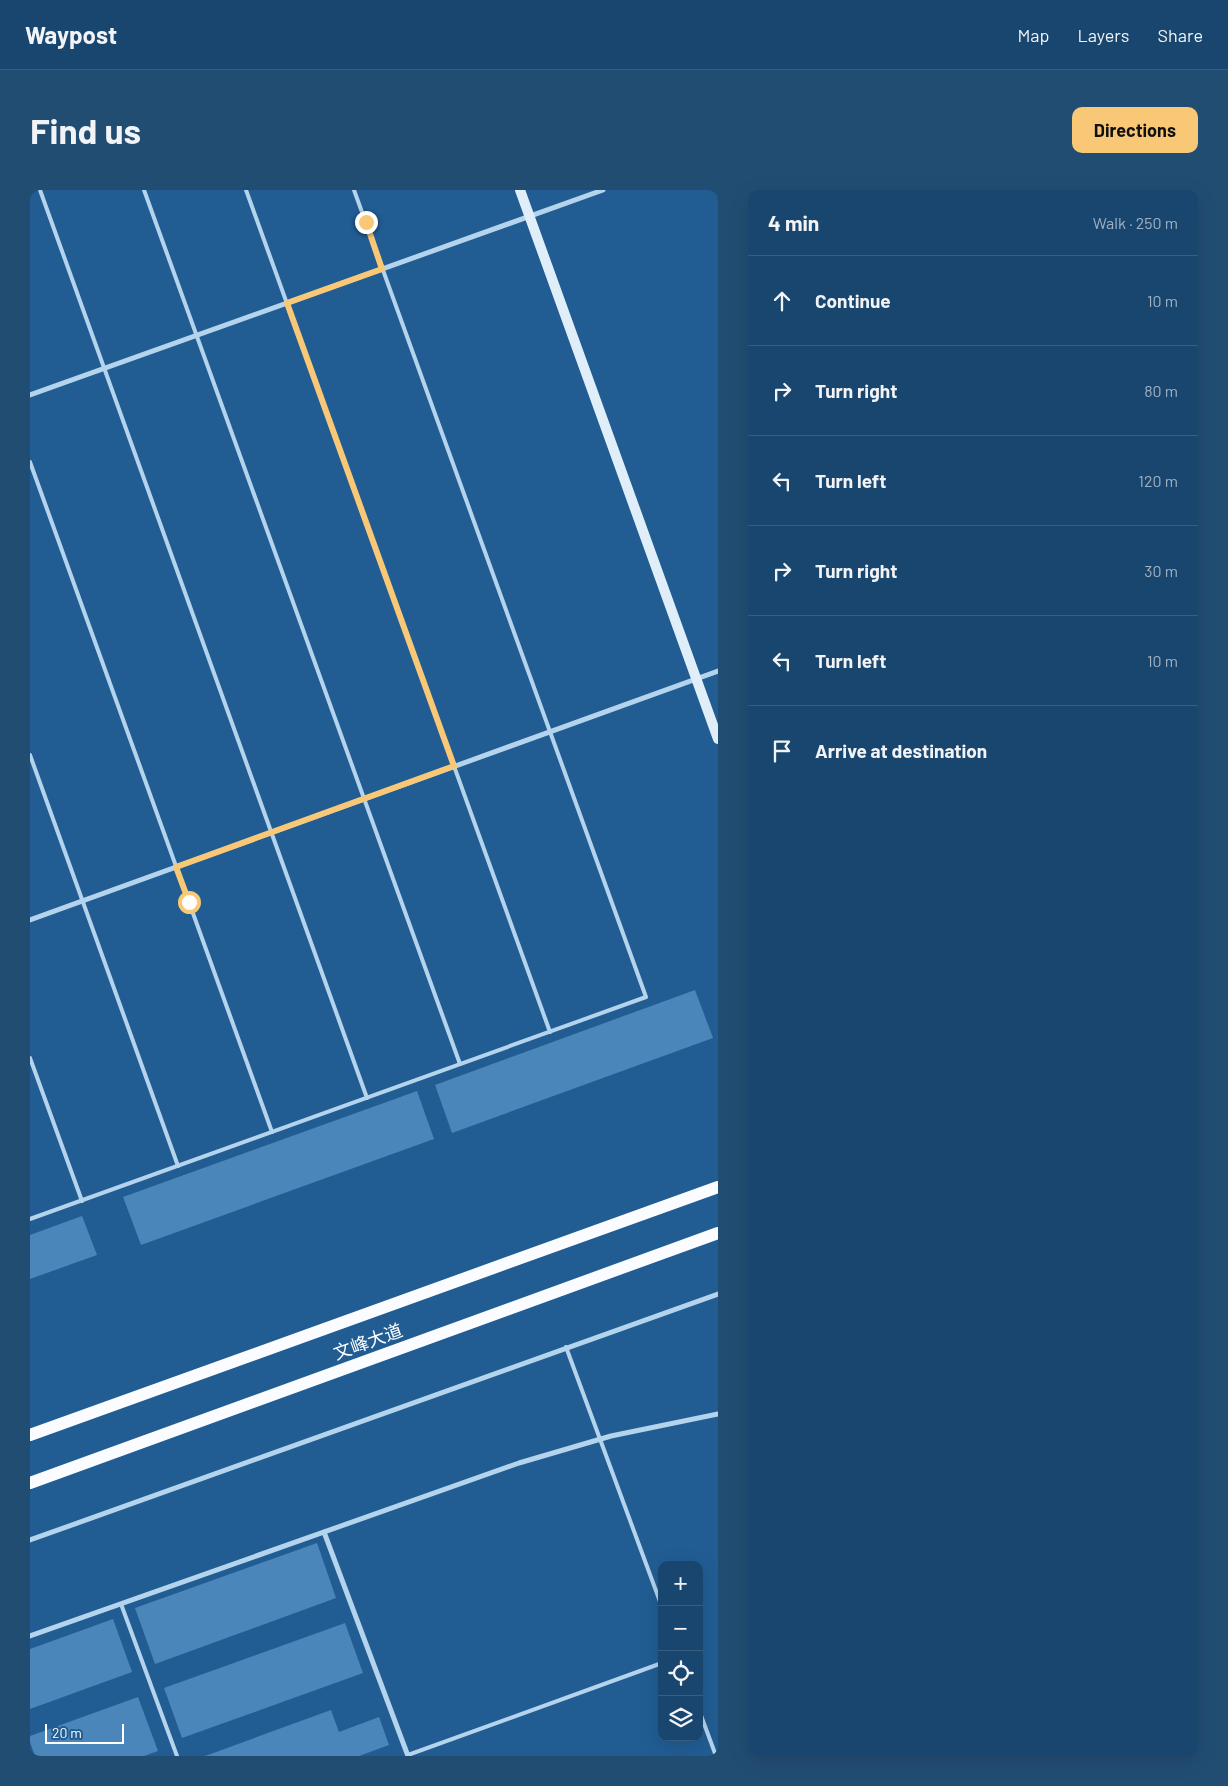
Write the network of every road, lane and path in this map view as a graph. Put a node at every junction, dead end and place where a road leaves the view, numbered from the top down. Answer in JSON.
{"nodes":[{"id":1,"x":40,"y":190,"type":"edge"},
{"id":2,"x":144,"y":190,"type":"edge"},
{"id":3,"x":246,"y":190,"type":"edge"},
{"id":4,"x":354,"y":190,"type":"edge"},
{"id":5,"x":520,"y":190,"type":"edge"},
{"id":6,"x":603,"y":190,"type":"edge"},
{"id":7,"x":530,"y":216,"type":"junction"},
{"id":8,"x":382,"y":269,"type":"junction"},
{"id":9,"x":287,"y":303,"type":"junction"},
{"id":10,"x":196,"y":335,"type":"junction"},
{"id":11,"x":104,"y":368,"type":"junction"},
{"id":12,"x":30,"y":395,"type":"edge"},
{"id":13,"x":30,"y":462,"type":"edge"},
{"id":14,"x":718,"y":671,"type":"edge"},
{"id":15,"x":696,"y":679,"type":"junction"},
{"id":16,"x":550,"y":732,"type":"junction"},
{"id":17,"x":718,"y":739,"type":"edge"},
{"id":18,"x":30,"y":755,"type":"edge"},
{"id":19,"x":454,"y":766,"type":"junction"},
{"id":20,"x":364,"y":799,"type":"junction"},
{"id":21,"x":272,"y":832,"type":"junction"},
{"id":22,"x":176,"y":867,"type":"junction"},
{"id":23,"x":82,"y":901,"type":"junction"},
{"id":24,"x":30,"y":920,"type":"edge"},
{"id":25,"x":550,"y":1032,"type":"junction"},
{"id":26,"x":30,"y":1058,"type":"edge"},
{"id":27,"x":460,"y":1064,"type":"junction"},
{"id":28,"x":367,"y":1098,"type":"junction"},
{"id":29,"x":272,"y":1132,"type":"junction"},
{"id":30,"x":178,"y":1166,"type":"junction"},
{"id":31,"x":718,"y":1187,"type":"edge"},
{"id":32,"x":82,"y":1201,"type":"junction"},
{"id":33,"x":30,"y":1219,"type":"edge"},
{"id":34,"x":718,"y":1233,"type":"edge"},
{"id":35,"x":718,"y":1294,"type":"edge"},
{"id":36,"x":566,"y":1347,"type":"junction"},
{"id":37,"x":718,"y":1414,"type":"edge"},
{"id":38,"x":30,"y":1435,"type":"edge"},
{"id":39,"x":600,"y":1439,"type":"junction"},
{"id":40,"x":30,"y":1483,"type":"edge"},
{"id":41,"x":324,"y":1532,"type":"junction"},
{"id":42,"x":30,"y":1540,"type":"edge"},
{"id":43,"x":121,"y":1604,"type":"junction"},
{"id":44,"x":662,"y":1606,"type":"edge"},
{"id":45,"x":30,"y":1636,"type":"edge"},
{"id":46,"x":658,"y":1664,"type":"edge"},
{"id":47,"x":703,"y":1721,"type":"edge"},
{"id":48,"x":177,"y":1756,"type":"edge"},
{"id":49,"x":408,"y":1756,"type":"edge"},
{"id":50,"x":716,"y":1756,"type":"edge"}],
"edges":[{"from":1,"to":11,"type":"lane"},
{"from":2,"to":10,"type":"lane"},
{"from":3,"to":9,"type":"lane"},
{"from":4,"to":8,"type":"lane"},
{"from":5,"to":7,"type":"street"},
{"from":6,"to":7,"type":"street"},
{"from":7,"to":8,"type":"street"},
{"from":7,"to":15,"type":"street"},
{"from":8,"to":9,"type":"street"},
{"from":8,"to":16,"type":"lane"},
{"from":9,"to":10,"type":"street"},
{"from":9,"to":19,"type":"lane"},
{"from":10,"to":11,"type":"street"},
{"from":10,"to":20,"type":"lane"},
{"from":11,"to":12,"type":"street"},
{"from":11,"to":21,"type":"lane"},
{"from":13,"to":22,"type":"lane"},
{"from":14,"to":15,"type":"street"},
{"from":15,"to":16,"type":"street"},
{"from":15,"to":17,"type":"street"},
{"from":16,"to":19,"type":"street"},
{"from":16,"to":25,"type":"lane"},
{"from":18,"to":23,"type":"lane"},
{"from":19,"to":20,"type":"street"},
{"from":19,"to":25,"type":"lane"},
{"from":20,"to":21,"type":"street"},
{"from":20,"to":27,"type":"lane"},
{"from":21,"to":22,"type":"street"},
{"from":21,"to":28,"type":"lane"},
{"from":22,"to":23,"type":"street"},
{"from":22,"to":29,"type":"lane"},
{"from":23,"to":24,"type":"street"},
{"from":23,"to":30,"type":"lane"},
{"from":25,"to":27,"type":"lane"},
{"from":26,"to":32,"type":"lane"},
{"from":27,"to":28,"type":"lane"},
{"from":28,"to":29,"type":"lane"},
{"from":29,"to":30,"type":"lane"},
{"from":30,"to":32,"type":"lane"},
{"from":31,"to":38,"type":"main road","name":"文峰大道"},
{"from":32,"to":33,"type":"lane"},
{"from":34,"to":40,"type":"main road","name":"文峰大道"},
{"from":35,"to":36,"type":"street"},
{"from":36,"to":39,"type":"lane"},
{"from":36,"to":42,"type":"street"},
{"from":37,"to":39,"type":"street"},
{"from":39,"to":41,"type":"street"},
{"from":39,"to":44,"type":"lane"},
{"from":41,"to":43,"type":"street"},
{"from":41,"to":49,"type":"street"},
{"from":43,"to":45,"type":"street"},
{"from":43,"to":48,"type":"lane"},
{"from":46,"to":49,"type":"lane"},
{"from":47,"to":50,"type":"lane"}]}
